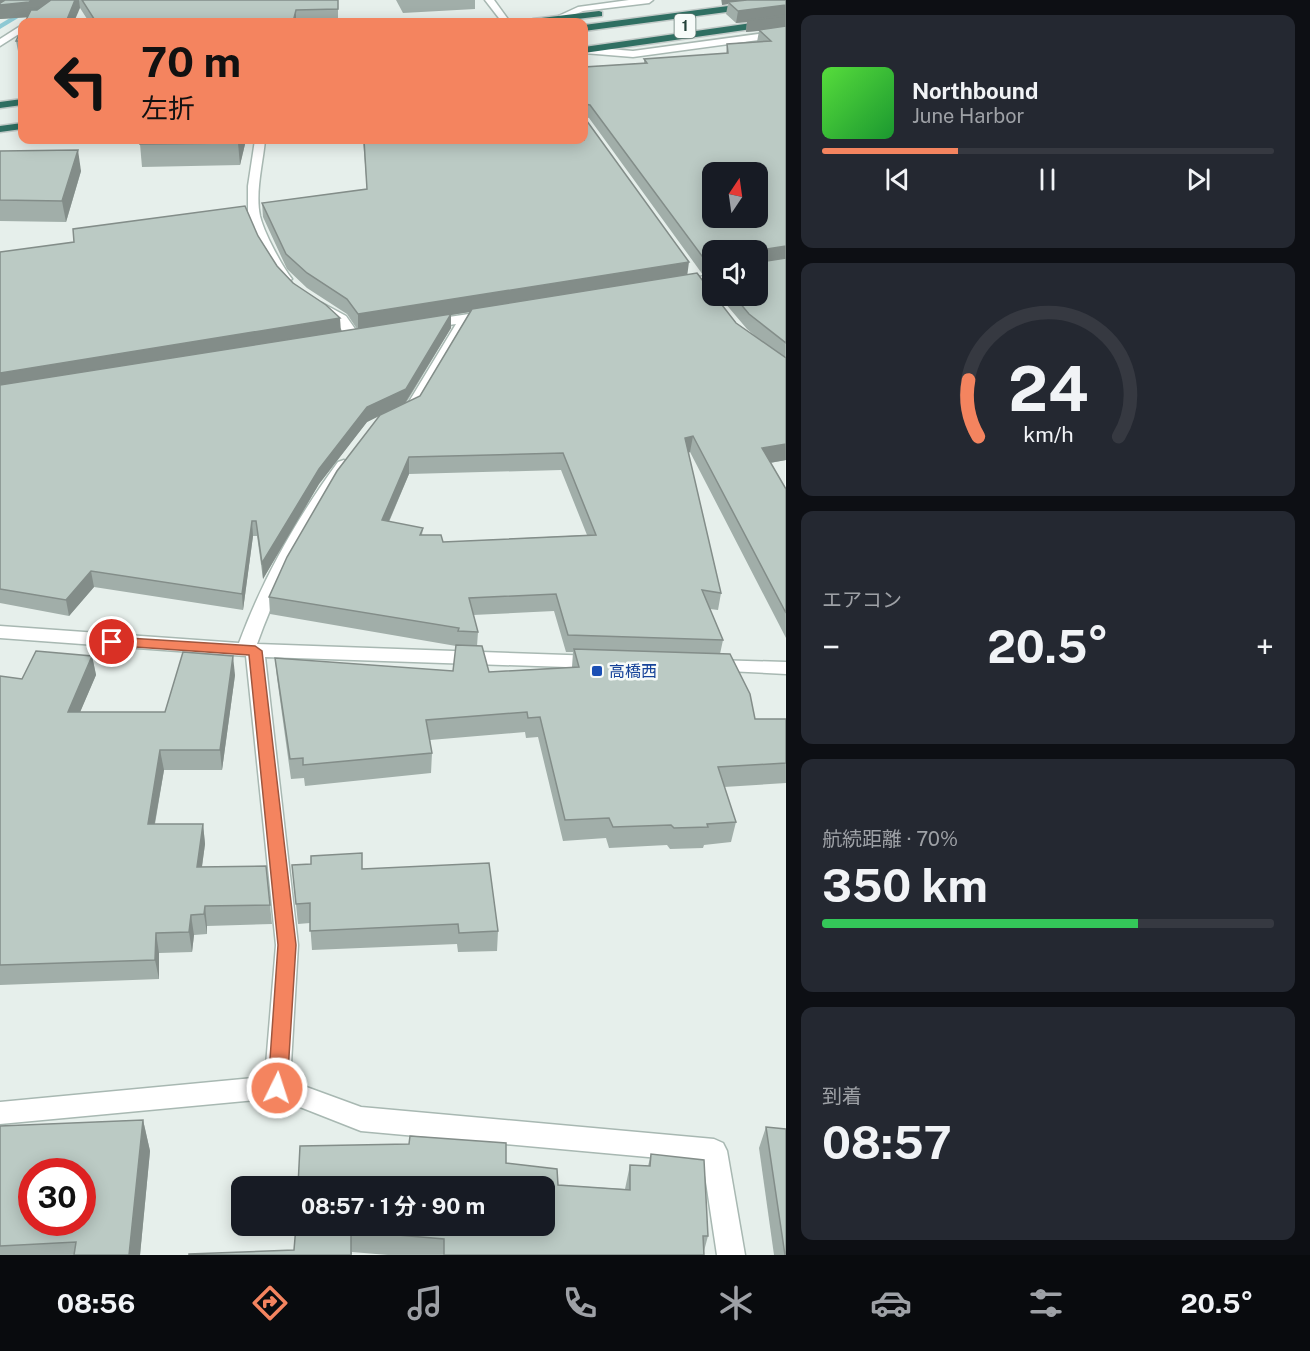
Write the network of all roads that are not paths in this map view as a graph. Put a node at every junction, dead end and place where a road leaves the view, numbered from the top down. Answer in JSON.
{"nodes":[{"id":1,"x":489,"y":0,"type":"edge"},
{"id":2,"x":649,"y":0,"type":"edge"},
{"id":3,"x":786,"y":1,"type":"edge"},
{"id":4,"x":661,"y":6,"type":"dead end"},
{"id":5,"x":786,"y":12,"type":"edge"},
{"id":6,"x":503,"y":18,"type":"edge"},
{"id":7,"x":559,"y":18,"type":"edge"},
{"id":8,"x":565,"y":18,"type":"edge"},
{"id":9,"x":786,"y":21,"type":"edge"},
{"id":10,"x":588,"y":27,"type":"edge"},
{"id":11,"x":18,"y":31,"type":"edge"},
{"id":12,"x":786,"y":33,"type":"edge"},
{"id":13,"x":588,"y":39,"type":"edge"},
{"id":14,"x":0,"y":43,"type":"edge"},
{"id":15,"x":588,"y":49,"type":"edge"},
{"id":16,"x":588,"y":50,"type":"edge"},
{"id":17,"x":18,"y":103,"type":"edge"},
{"id":18,"x":0,"y":105,"type":"edge"},
{"id":19,"x":18,"y":118,"type":"edge"},
{"id":20,"x":0,"y":120,"type":"edge"},
{"id":21,"x":18,"y":127,"type":"edge"},
{"id":22,"x":0,"y":129,"type":"edge"},
{"id":23,"x":259,"y":144,"type":"edge"},
{"id":24,"x":702,"y":281,"type":"edge"},
{"id":25,"x":293,"y":286,"type":"edge"},
{"id":26,"x":664,"y":287,"type":"edge"},
{"id":27,"x":309,"y":298,"type":"edge"},
{"id":28,"x":501,"y":313,"type":"edge"},
{"id":29,"x":466,"y":318,"type":"junction"},
{"id":30,"x":410,"y":327,"type":"edge"},
{"id":31,"x":353,"y":336,"type":"edge"},
{"id":32,"x":393,"y":417,"type":"edge"},
{"id":33,"x":354,"y":451,"type":"edge"},
{"id":34,"x":0,"y":632,"type":"edge"},
{"id":35,"x":251,"y":651,"type":"junction"},
{"id":36,"x":619,"y":663,"type":"edge"},
{"id":37,"x":690,"y":665,"type":"edge"},
{"id":38,"x":786,"y":668,"type":"edge"},
{"id":39,"x":277,"y":1088,"type":"junction"},
{"id":40,"x":0,"y":1113,"type":"edge"},
{"id":41,"x":731,"y":1255,"type":"edge"}],
"edges":[{"from":1,"to":6,"type":"street"},
{"from":2,"to":7,"type":"street"},
{"from":3,"to":10,"type":"highway","number":"1"},
{"from":4,"to":8,"type":"highway"},
{"from":5,"to":13,"type":"highway","number":"1"},
{"from":9,"to":15,"type":"highway"},
{"from":11,"to":14,"type":"street"},
{"from":12,"to":16,"type":"street"},
{"from":17,"to":18,"type":"highway"},
{"from":19,"to":20,"type":"highway"},
{"from":21,"to":22,"type":"highway"},
{"from":23,"to":25,"type":"street"},
{"from":24,"to":26,"type":"street"},
{"from":27,"to":31,"type":"street"},
{"from":28,"to":29,"type":"street"},
{"from":29,"to":30,"type":"street"},
{"from":29,"to":32,"type":"street"},
{"from":33,"to":35,"type":"street"},
{"from":34,"to":35,"type":"street"},
{"from":35,"to":36,"type":"street"},
{"from":35,"to":39,"type":"street"},
{"from":37,"to":38,"type":"street"},
{"from":39,"to":40,"type":"street"},
{"from":39,"to":41,"type":"street"}]}
